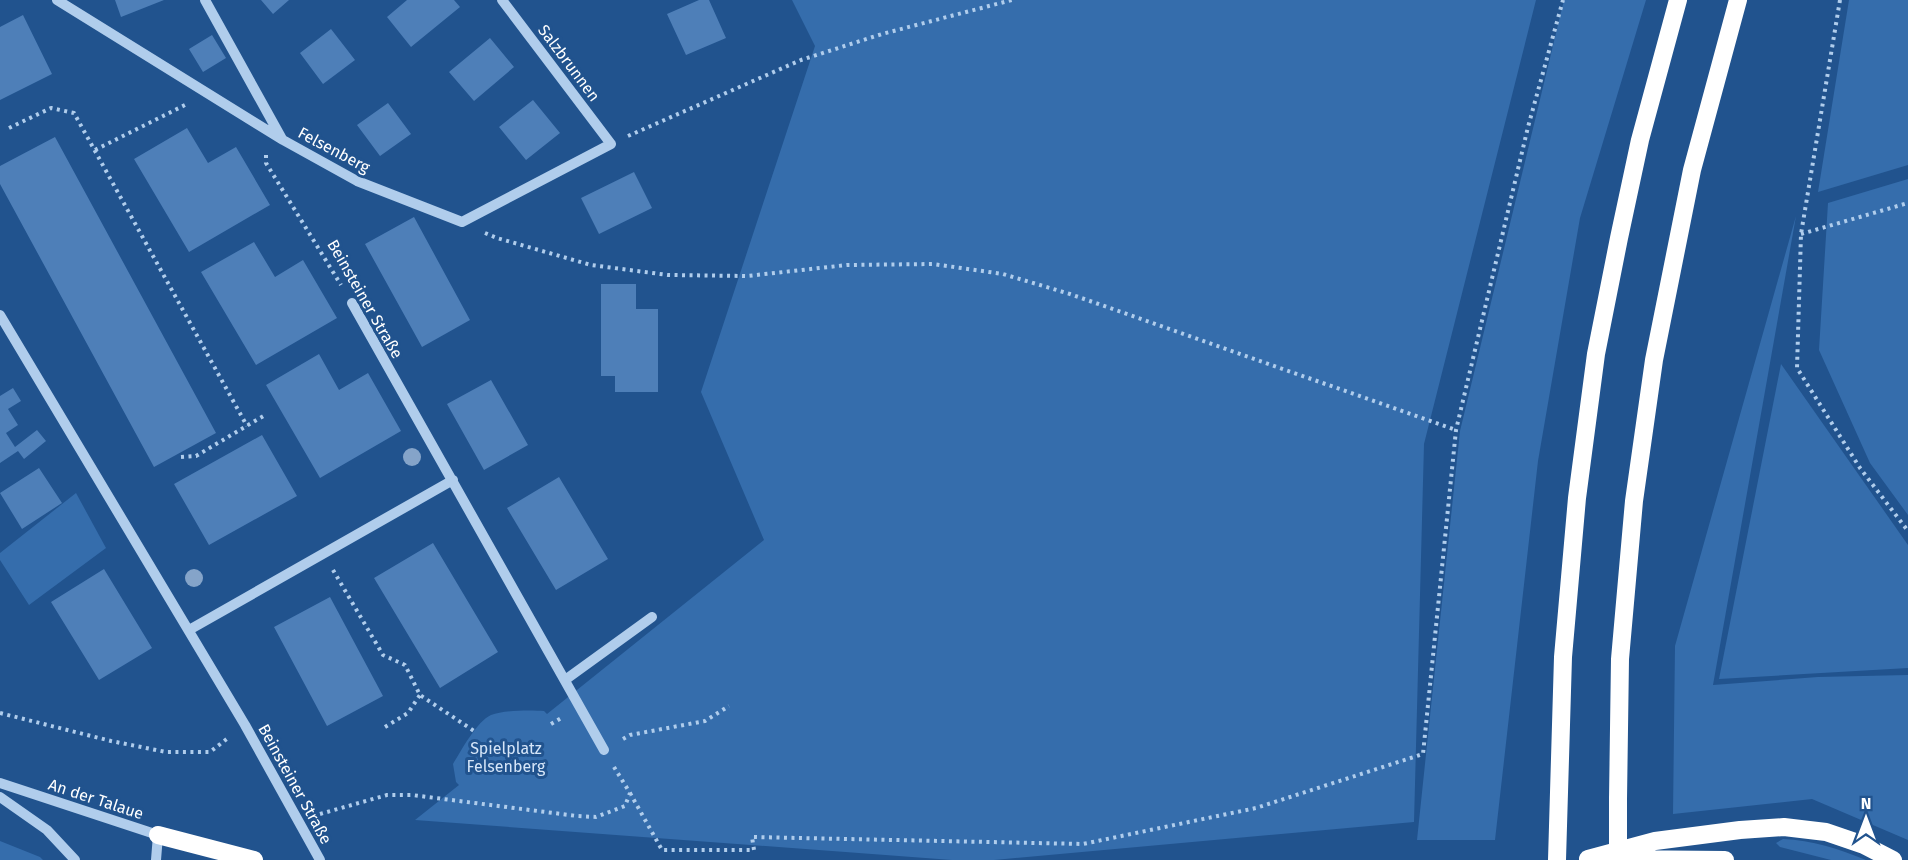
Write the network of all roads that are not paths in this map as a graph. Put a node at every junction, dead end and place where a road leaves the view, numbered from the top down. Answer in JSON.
{"nodes":[{"id":1,"x":57,"y":0,"type":"edge"},
{"id":2,"x":205,"y":0,"type":"edge"},
{"id":3,"x":502,"y":0,"type":"edge"},
{"id":4,"x":1678,"y":0,"type":"edge"},
{"id":5,"x":1738,"y":0,"type":"edge"},
{"id":6,"x":283,"y":140,"type":"junction"},
{"id":7,"x":462,"y":222,"type":"joint"},
{"id":8,"x":352,"y":303,"type":"road end"},
{"id":9,"x":0,"y":315,"type":"edge"},
{"id":10,"x":453,"y":480,"type":"junction"},
{"id":11,"x":652,"y":617,"type":"dead end"},
{"id":12,"x":189,"y":630,"type":"junction"},
{"id":13,"x":565,"y":680,"type":"junction"},
{"id":14,"x":604,"y":750,"type":"road end"},
{"id":15,"x":0,"y":783,"type":"edge"},
{"id":16,"x":0,"y":796,"type":"edge"},
{"id":17,"x":158,"y":836,"type":"junction"},
{"id":18,"x":75,"y":860,"type":"edge"},
{"id":19,"x":156,"y":860,"type":"edge"},
{"id":20,"x":254,"y":860,"type":"edge"},
{"id":21,"x":320,"y":860,"type":"edge"},
{"id":22,"x":1557,"y":860,"type":"edge"},
{"id":23,"x":1583,"y":860,"type":"edge"},
{"id":24,"x":1618,"y":860,"type":"edge"},
{"id":25,"x":1725,"y":860,"type":"edge"},
{"id":26,"x":1893,"y":860,"type":"edge"}],
"edges":[{"from":1,"to":6,"type":"street","name":"Felsenberg"},
{"from":2,"to":6,"type":"street"},
{"from":3,"to":7,"type":"street","name":"Salzbrunnen"},
{"from":4,"to":22,"type":"highway"},
{"from":5,"to":24,"type":"highway","bridge":true},
{"from":6,"to":7,"type":"street","name":"Felsenberg"},
{"from":8,"to":10,"type":"street","name":"Beinsteiner Straße"},
{"from":9,"to":12,"type":"street","name":"Beinsteiner Straße"},
{"from":10,"to":12,"type":"street"},
{"from":10,"to":13,"type":"street","name":"Beinsteiner Straße"},
{"from":11,"to":13,"type":"street"},
{"from":12,"to":21,"type":"street","name":"Beinsteiner Straße"},
{"from":13,"to":14,"type":"street","name":"Beinsteiner Straße"},
{"from":15,"to":17,"type":"street","name":"An der Talaue"},
{"from":16,"to":18,"type":"street"},
{"from":17,"to":19,"type":"street","name":"An der Talaue"},
{"from":17,"to":20,"type":"highway"},
{"from":23,"to":25,"type":"highway"},
{"from":23,"to":26,"type":"highway"}]}
